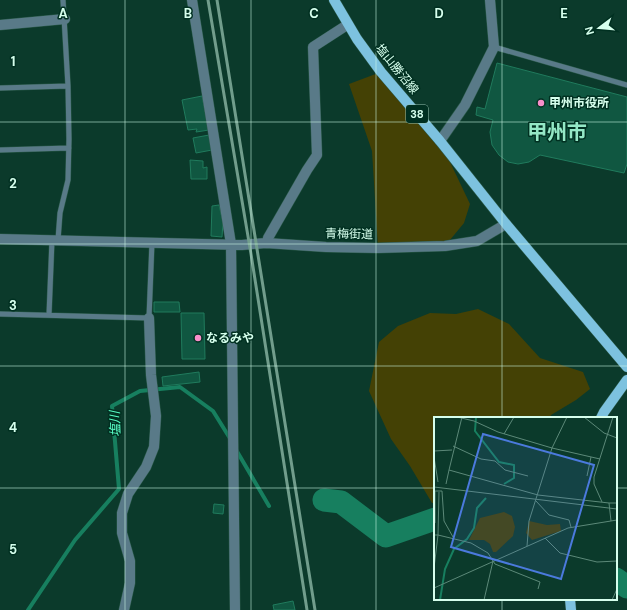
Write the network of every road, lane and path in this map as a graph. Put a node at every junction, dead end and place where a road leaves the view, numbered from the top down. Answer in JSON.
{"nodes":[{"id":1,"x":63,"y":0,"type":"edge"},
{"id":2,"x":192,"y":0,"type":"edge"},
{"id":3,"x":334,"y":0,"type":"edge"},
{"id":4,"x":490,"y":0,"type":"edge"},
{"id":5,"x":65,"y":19,"type":"junction"},
{"id":6,"x":0,"y":25,"type":"edge"},
{"id":7,"x":347,"y":25,"type":"junction"},
{"id":8,"x":494,"y":47,"type":"junction"},
{"id":9,"x":627,"y":85,"type":"edge"},
{"id":10,"x":68,"y":86,"type":"junction"},
{"id":11,"x":0,"y":88,"type":"edge"},
{"id":12,"x":440,"y":141,"type":"junction"},
{"id":13,"x":69,"y":148,"type":"junction"},
{"id":14,"x":0,"y":150,"type":"edge"},
{"id":15,"x":506,"y":224,"type":"junction"},
{"id":16,"x":0,"y":239,"type":"edge"},
{"id":17,"x":55,"y":240,"type":"junction"},
{"id":18,"x":152,"y":242,"type":"junction"},
{"id":19,"x":268,"y":243,"type":"junction"},
{"id":20,"x":231,"y":244,"type":"junction"},
{"id":21,"x":0,"y":314,"type":"edge"},
{"id":22,"x":49,"y":315,"type":"junction"},
{"id":23,"x":149,"y":318,"type":"junction"},
{"id":24,"x":627,"y":367,"type":"edge"},
{"id":25,"x":627,"y":380,"type":"edge"},
{"id":26,"x":602,"y":417,"type":"edge"},
{"id":27,"x":570,"y":600,"type":"edge"},
{"id":28,"x":124,"y":610,"type":"edge"},
{"id":29,"x":235,"y":610,"type":"edge"},
{"id":30,"x":571,"y":610,"type":"edge"}],
"edges":[{"from":1,"to":5,"type":"lane"},
{"from":2,"to":20,"type":"street"},
{"from":3,"to":7,"type":"main road","name":"塩山勝沼線","number":"38"},
{"from":4,"to":8,"type":"street"},
{"from":5,"to":6,"type":"street"},
{"from":5,"to":10,"type":"lane"},
{"from":7,"to":12,"type":"main road","name":"塩山勝沼線","number":"38"},
{"from":7,"to":19,"type":"street"},
{"from":8,"to":9,"type":"lane"},
{"from":8,"to":12,"type":"street"},
{"from":10,"to":11,"type":"lane"},
{"from":10,"to":13,"type":"lane"},
{"from":12,"to":15,"type":"main road","name":"塩山勝沼線","number":"38"},
{"from":13,"to":14,"type":"lane"},
{"from":13,"to":17,"type":"lane"},
{"from":15,"to":19,"type":"street","name":"青梅街道"},
{"from":15,"to":24,"type":"main road","number":"38"},
{"from":16,"to":17,"type":"street","name":"青梅街道"},
{"from":17,"to":18,"type":"street","name":"青梅街道"},
{"from":17,"to":22,"type":"lane"},
{"from":18,"to":20,"type":"street","name":"青梅街道"},
{"from":18,"to":23,"type":"lane"},
{"from":19,"to":20,"type":"street","name":"青梅街道"},
{"from":20,"to":29,"type":"street"},
{"from":21,"to":22,"type":"lane"},
{"from":22,"to":23,"type":"lane"},
{"from":23,"to":28,"type":"street"},
{"from":25,"to":26,"type":"main road"},
{"from":27,"to":30,"type":"main road"}]}
